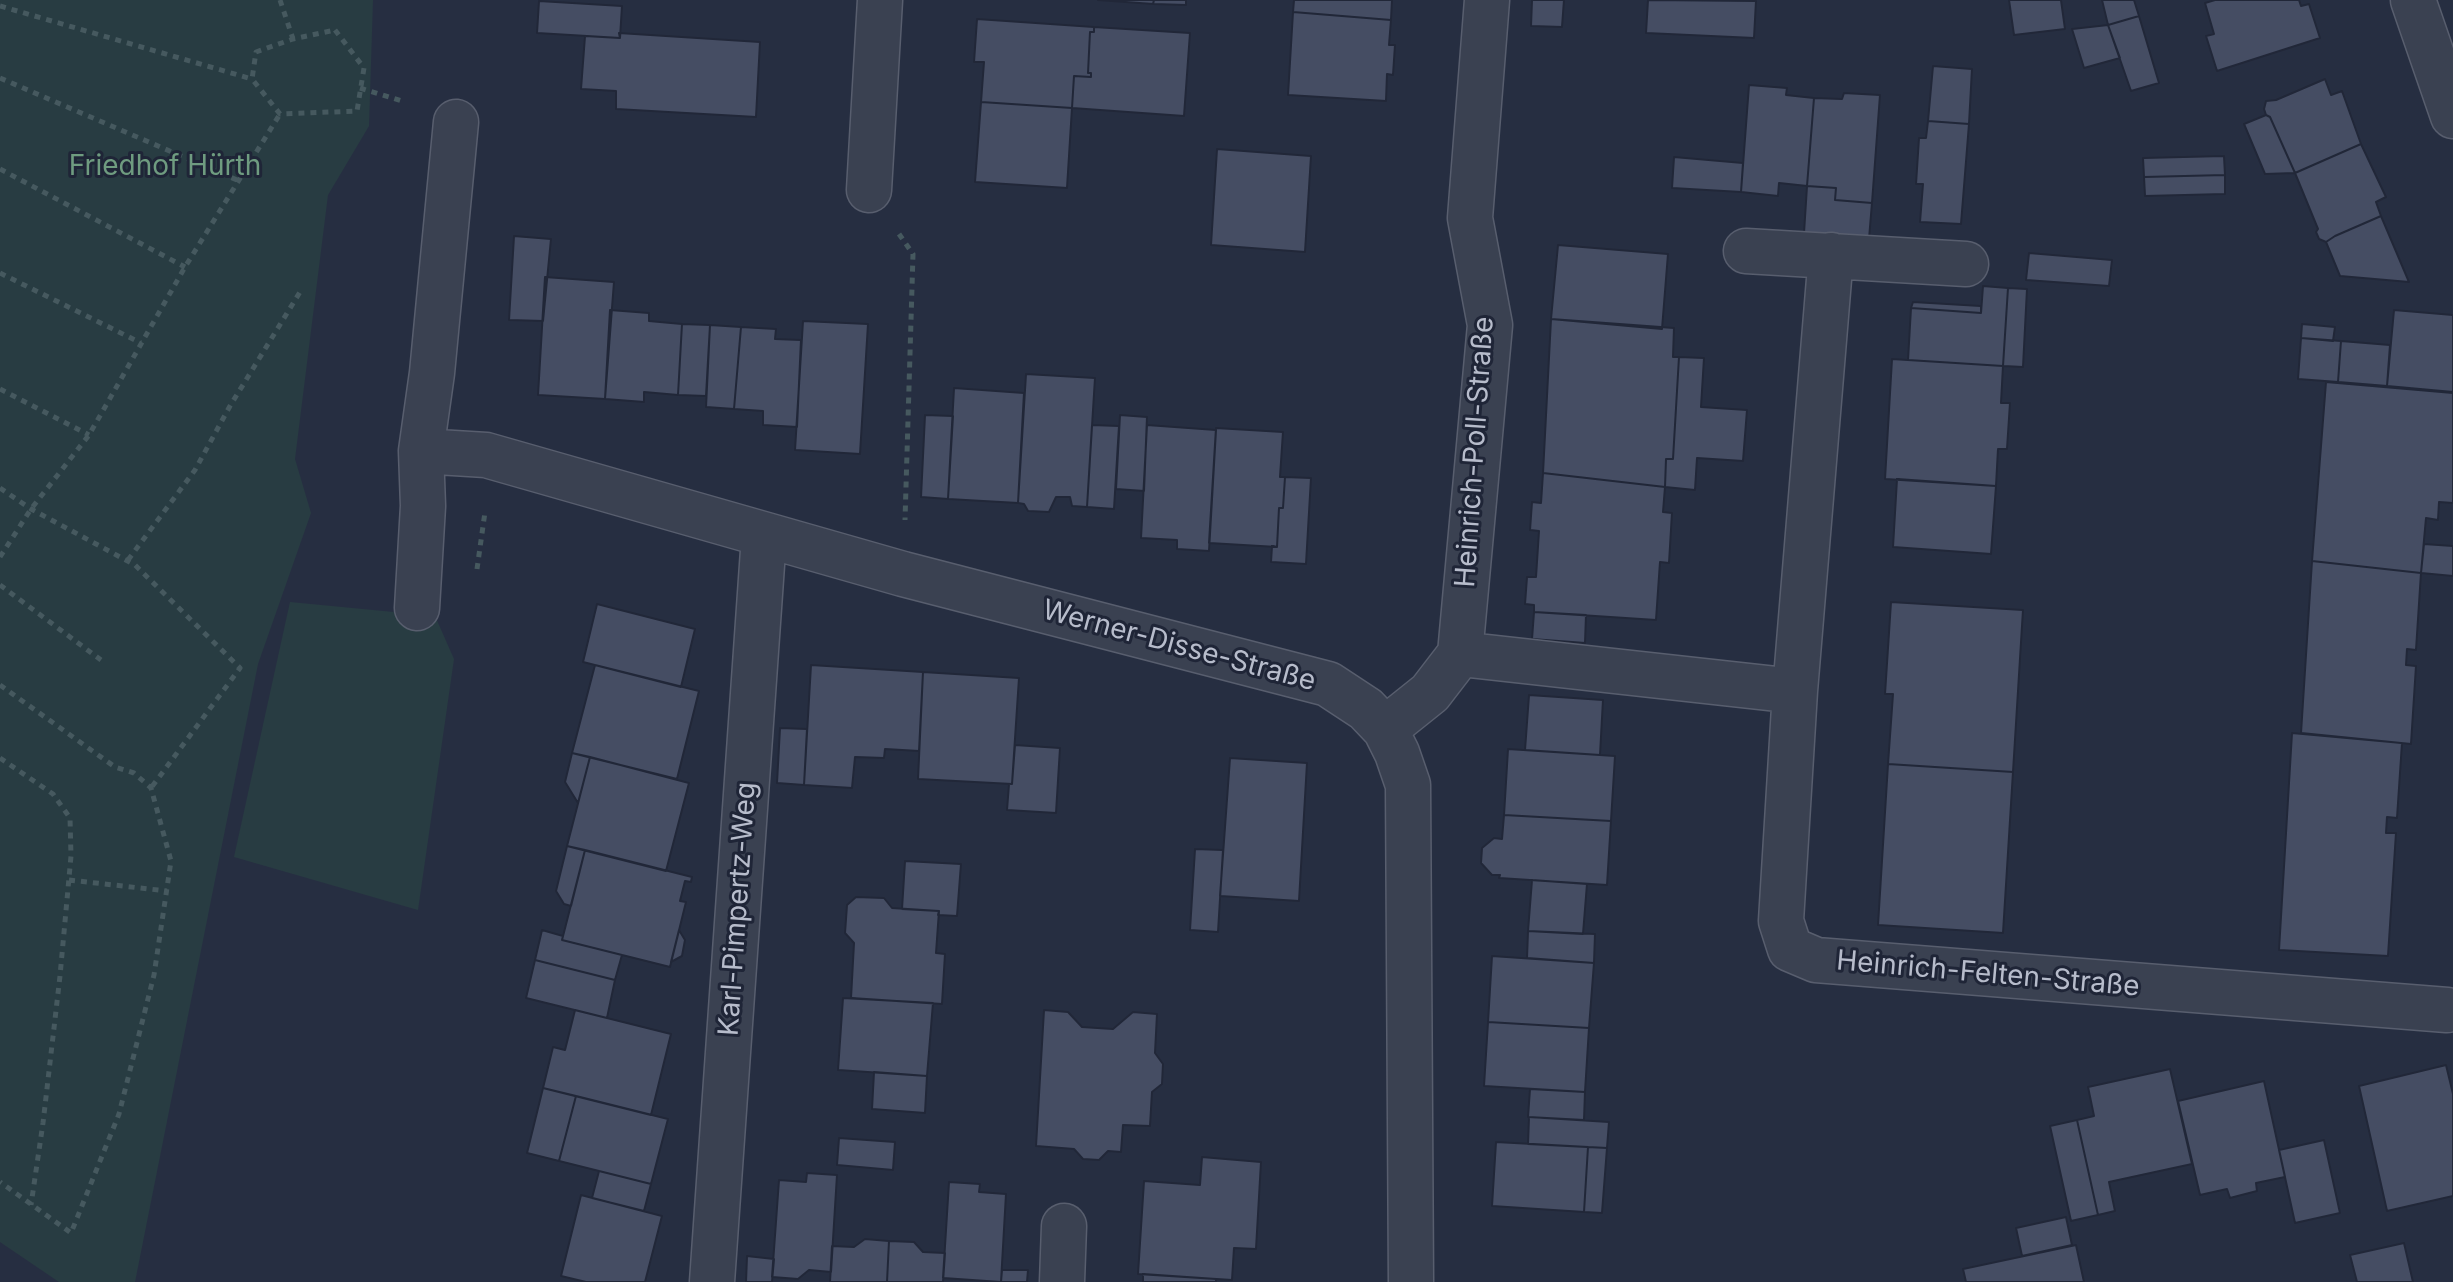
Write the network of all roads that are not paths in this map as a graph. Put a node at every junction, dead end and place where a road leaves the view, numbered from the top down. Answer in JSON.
{"nodes":[{"id":1,"x":880,"y":0,"type":"edge"},
{"id":2,"x":1487,"y":0,"type":"edge"},
{"id":3,"x":2413,"y":0,"type":"edge"},
{"id":4,"x":2453,"y":116,"type":"edge"},
{"id":5,"x":456,"y":122,"type":"dead end"},
{"id":6,"x":869,"y":190,"type":"road end"},
{"id":7,"x":1746,"y":251,"type":"dead end"},
{"id":8,"x":1831,"y":255,"type":"junction"},
{"id":9,"x":1966,"y":264,"type":"dead end"},
{"id":10,"x":421,"y":451,"type":"junction"},
{"id":11,"x":764,"y":536,"type":"junction"},
{"id":12,"x":417,"y":608,"type":"dead end"},
{"id":13,"x":1460,"y":654,"type":"junction"},
{"id":14,"x":1795,"y":691,"type":"junction"},
{"id":15,"x":1385,"y":729,"type":"junction"},
{"id":16,"x":2447,"y":1010,"type":"dead end"},
{"id":17,"x":1064,"y":1226,"type":"dead end"},
{"id":18,"x":712,"y":1282,"type":"edge"},
{"id":19,"x":1062,"y":1282,"type":"edge"},
{"id":20,"x":1411,"y":1282,"type":"edge"}],
"edges":[{"from":1,"to":6,"type":"street"},
{"from":2,"to":13,"type":"street","name":"Heinrich-Poll-Straße"},
{"from":3,"to":4,"type":"street"},
{"from":5,"to":10,"type":"street"},
{"from":7,"to":8,"type":"street"},
{"from":8,"to":9,"type":"street"},
{"from":8,"to":14,"type":"street","name":"Heinrich-Felten-Straße"},
{"from":10,"to":11,"type":"street","name":"Werner-Disse-Straße"},
{"from":10,"to":12,"type":"street"},
{"from":11,"to":15,"type":"street","name":"Werner-Disse-Straße"},
{"from":11,"to":18,"type":"street","name":"Karl-Pimpertz-Weg"},
{"from":13,"to":14,"type":"street"},
{"from":13,"to":15,"type":"street"},
{"from":14,"to":16,"type":"street","name":"Heinrich-Felten-Straße"},
{"from":15,"to":20,"type":"street","name":"Werner-Disse-Straße"},
{"from":17,"to":19,"type":"street"}]}
